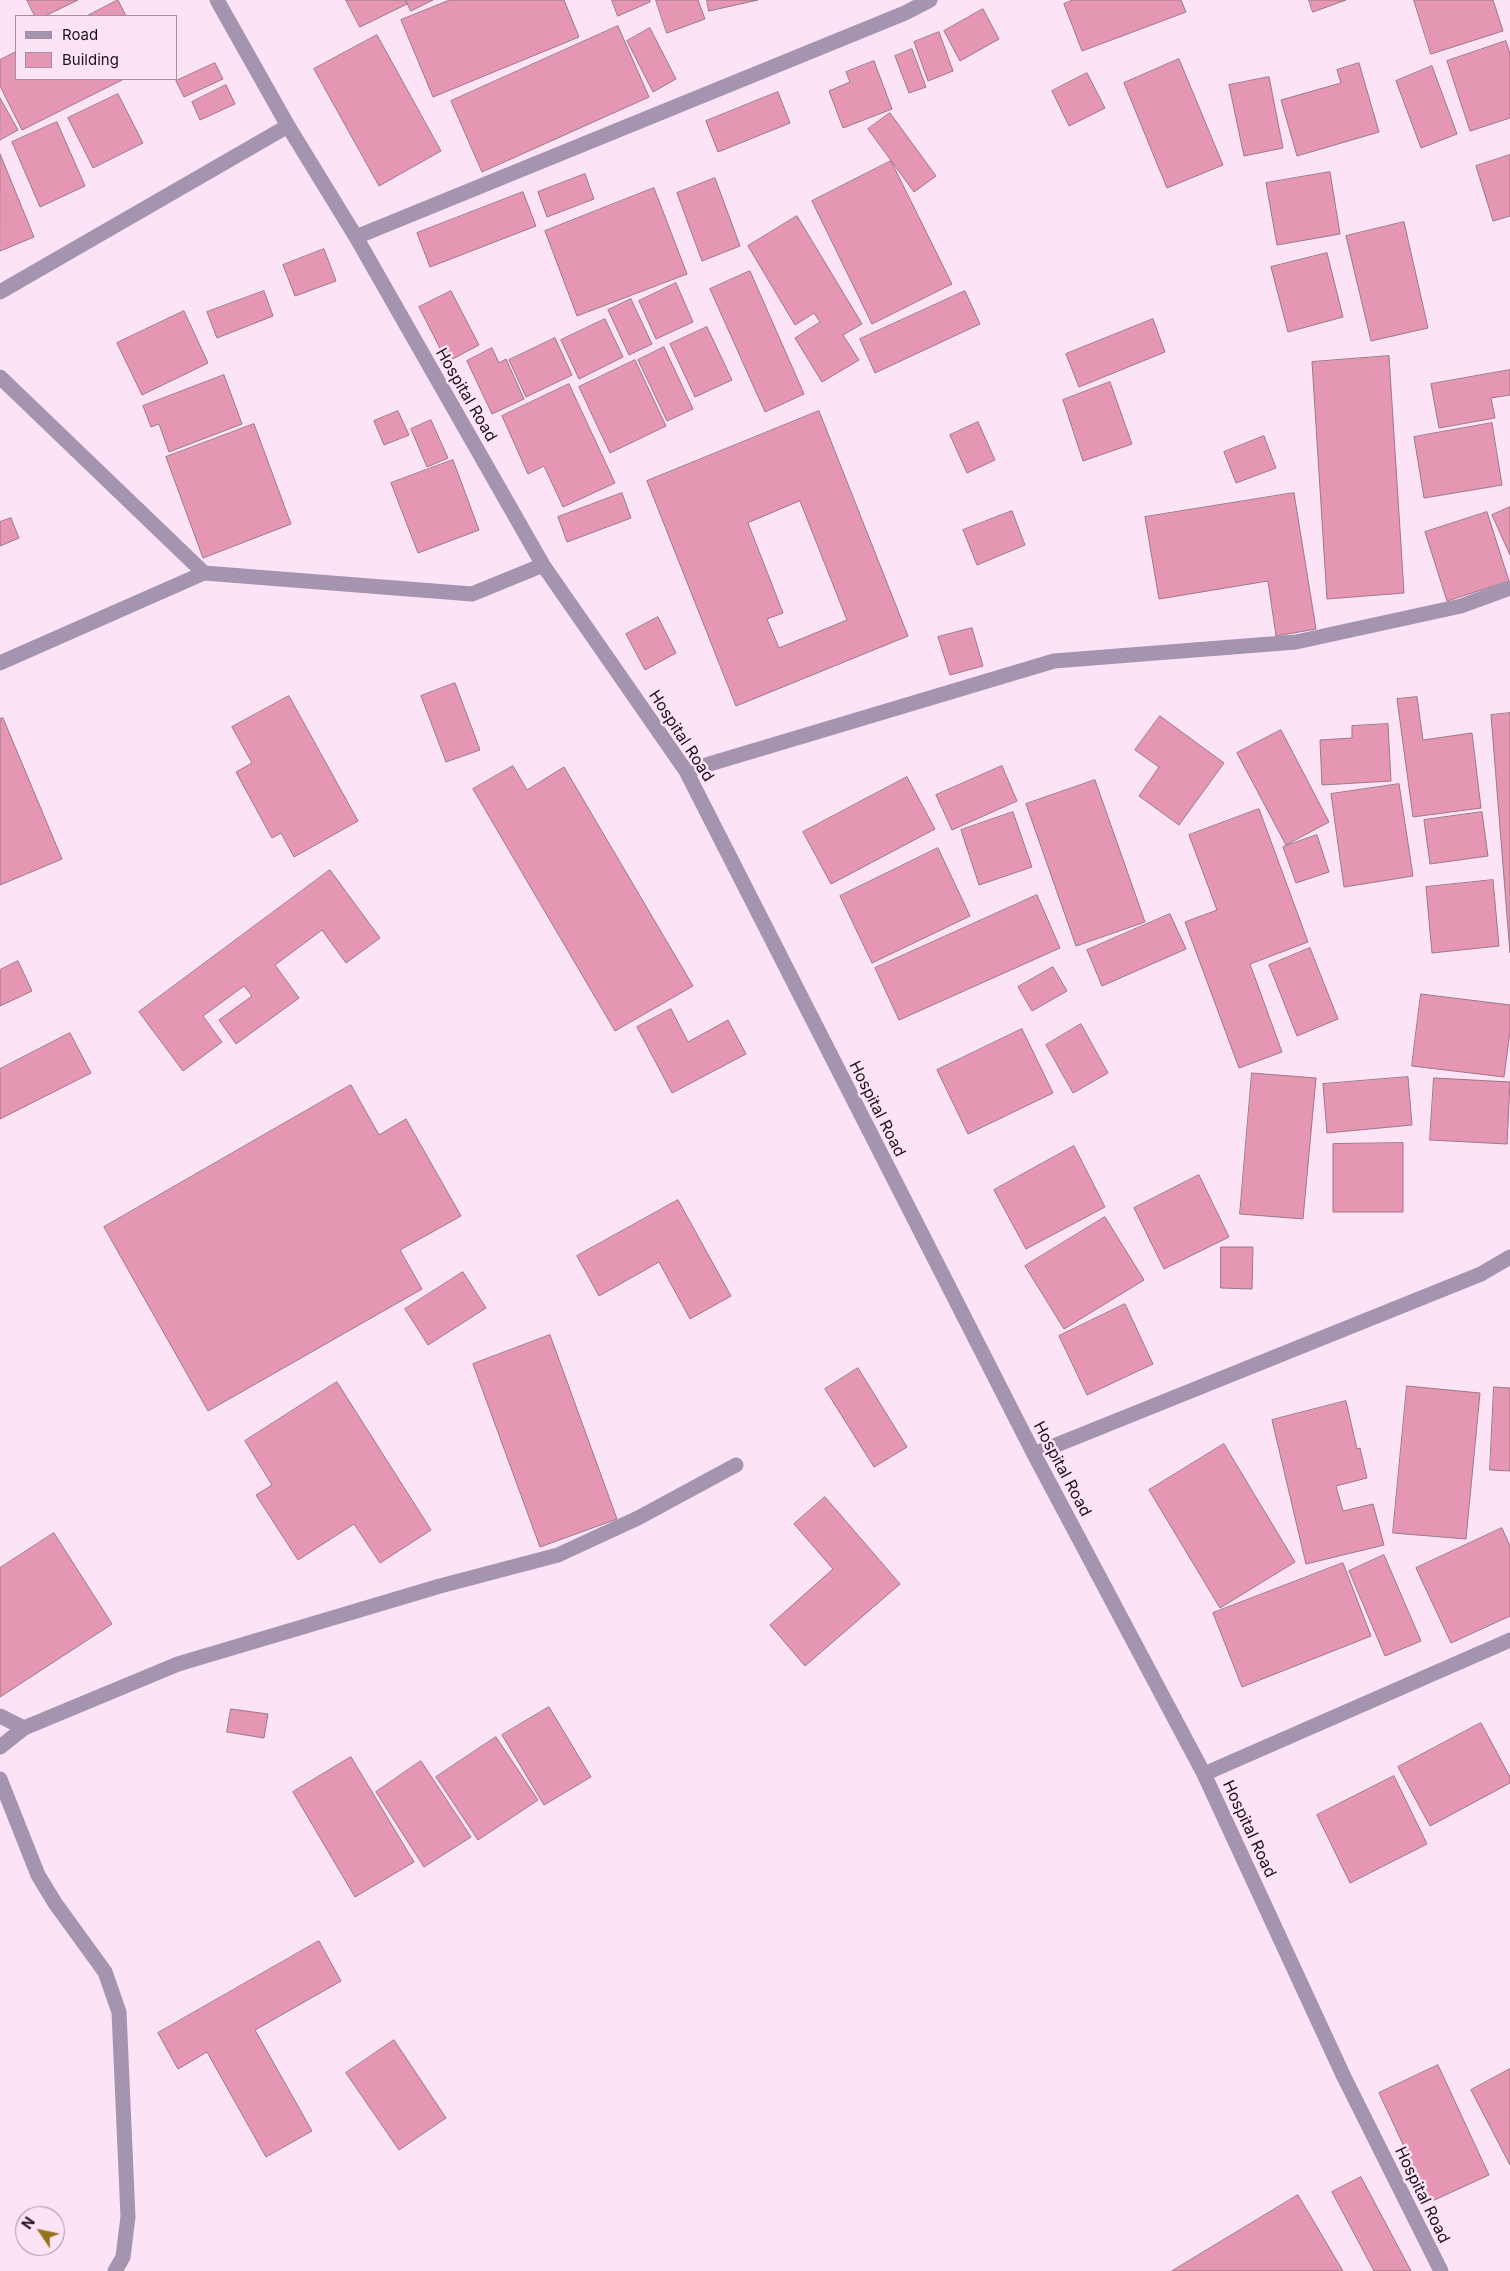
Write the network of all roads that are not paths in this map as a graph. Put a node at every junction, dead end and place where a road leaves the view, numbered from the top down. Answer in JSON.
{"nodes":[{"id":1,"x":217,"y":0,"type":"edge"},
{"id":2,"x":930,"y":0,"type":"edge"},
{"id":3,"x":288,"y":126,"type":"junction"},
{"id":4,"x":356,"y":237,"type":"junction"},
{"id":5,"x":0,"y":292,"type":"edge"},
{"id":6,"x":0,"y":377,"type":"edge"},
{"id":7,"x":543,"y":565,"type":"junction"},
{"id":8,"x":204,"y":573,"type":"junction"},
{"id":9,"x":1510,"y":588,"type":"edge"},
{"id":10,"x":0,"y":663,"type":"edge"},
{"id":11,"x":686,"y":771,"type":"junction"},
{"id":12,"x":1510,"y":1257,"type":"edge"},
{"id":13,"x":1034,"y":1454,"type":"junction"},
{"id":14,"x":736,"y":1464,"type":"dead end"},
{"id":15,"x":1510,"y":1640,"type":"edge"},
{"id":16,"x":0,"y":1716,"type":"edge"},
{"id":17,"x":24,"y":1728,"type":"junction"},
{"id":18,"x":0,"y":1747,"type":"edge"},
{"id":19,"x":1204,"y":1774,"type":"junction"},
{"id":20,"x":0,"y":1779,"type":"edge"},
{"id":21,"x":115,"y":2271,"type":"edge"},
{"id":22,"x":1440,"y":2271,"type":"edge"}],
"edges":[{"from":1,"to":3,"type":"street","name":"Hospital Road"},
{"from":2,"to":4,"type":"street"},
{"from":3,"to":4,"type":"street","name":"Hospital Road"},
{"from":3,"to":5,"type":"street"},
{"from":4,"to":7,"type":"street","name":"Hospital Road"},
{"from":6,"to":8,"type":"street"},
{"from":7,"to":8,"type":"street"},
{"from":7,"to":11,"type":"street","name":"Hospital Road"},
{"from":8,"to":10,"type":"street"},
{"from":9,"to":11,"type":"street"},
{"from":11,"to":13,"type":"street","name":"Hospital Road"},
{"from":12,"to":13,"type":"street"},
{"from":13,"to":19,"type":"street","name":"Hospital Road"},
{"from":14,"to":17,"type":"street"},
{"from":15,"to":19,"type":"street"},
{"from":16,"to":17,"type":"street"},
{"from":17,"to":18,"type":"street"},
{"from":19,"to":22,"type":"street","name":"Hospital Road"},
{"from":20,"to":21,"type":"street"}]}
